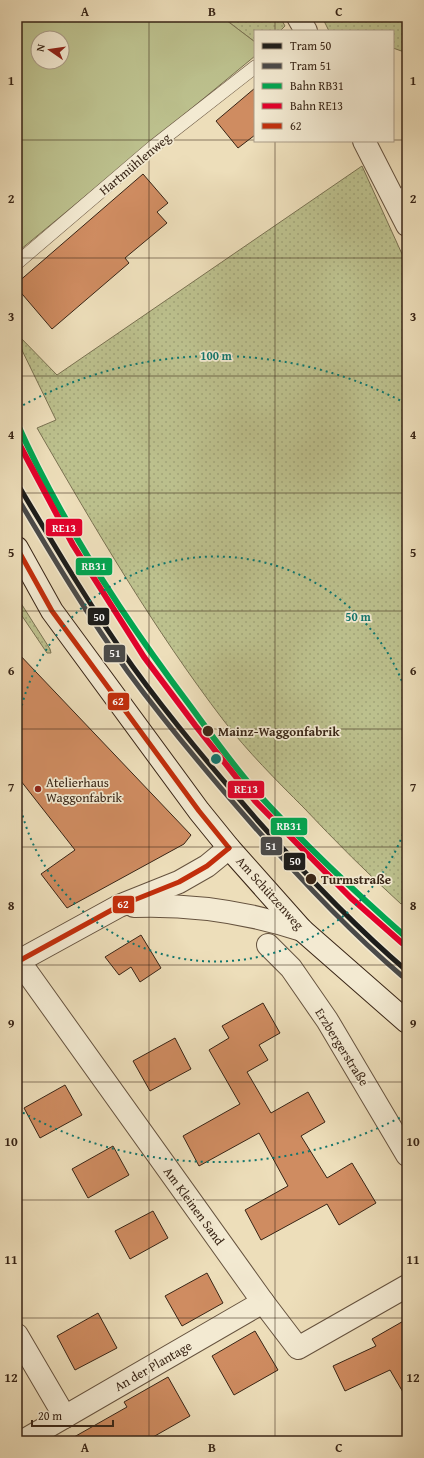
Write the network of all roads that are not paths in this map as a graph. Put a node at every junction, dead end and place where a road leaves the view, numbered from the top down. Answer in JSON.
{"nodes":[{"id":1,"x":254,"y":68,"type":"edge"},
{"id":2,"x":365,"y":142,"type":"edge"},
{"id":3,"x":402,"y":197,"type":"edge"},
{"id":4,"x":407,"y":225,"type":"edge"},
{"id":5,"x":17,"y":263,"type":"edge"},
{"id":6,"x":17,"y":548,"type":"edge"},
{"id":7,"x":229,"y":848,"type":"junction"},
{"id":8,"x":119,"y":906,"type":"junction"},
{"id":9,"x":302,"y":930,"type":"junction"},
{"id":10,"x":268,"y":945,"type":"dead end"},
{"id":11,"x":18,"y":961,"type":"edge"},
{"id":12,"x":407,"y":1022,"type":"edge"},
{"id":13,"x":407,"y":1155,"type":"edge"},
{"id":14,"x":407,"y":1286,"type":"edge"},
{"id":15,"x":263,"y":1302,"type":"junction"},
{"id":16,"x":17,"y":1335,"type":"edge"},
{"id":17,"x":65,"y":1417,"type":"junction"},
{"id":18,"x":23,"y":1441,"type":"edge"}],
"edges":[{"from":1,"to":5,"type":"lane","name":"Hartmühlenweg"},
{"from":2,"to":3,"type":"street"},
{"from":3,"to":4,"type":"street"},
{"from":6,"to":7,"type":"street","name":"Am Schützenweg"},
{"from":7,"to":8,"type":"street"},
{"from":7,"to":9,"type":"street","name":"Am Schützenweg"},
{"from":8,"to":9,"type":"street"},
{"from":8,"to":11,"type":"street"},
{"from":9,"to":12,"type":"street","name":"Am Schützenweg"},
{"from":10,"to":13,"type":"street","name":"Erzbergerstraße"},
{"from":11,"to":15,"type":"street","name":"Am Kleinen Sand"},
{"from":14,"to":15,"type":"street","name":"Am Kleinen Sand"},
{"from":15,"to":17,"type":"street","name":"An der Plantage"},
{"from":16,"to":17,"type":"street"},
{"from":17,"to":18,"type":"street","name":"An der Plantage"}]}
